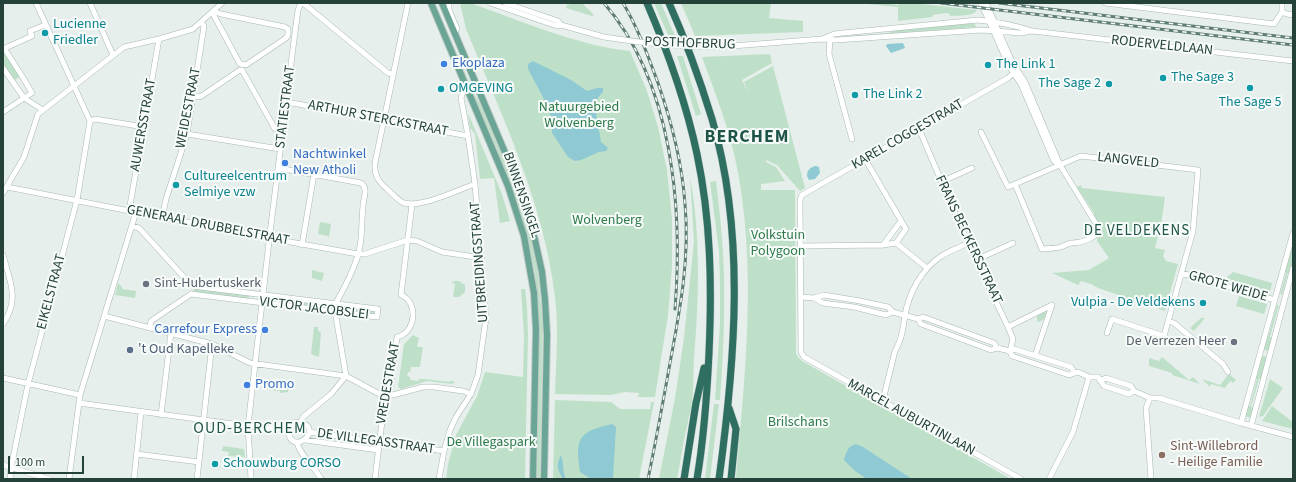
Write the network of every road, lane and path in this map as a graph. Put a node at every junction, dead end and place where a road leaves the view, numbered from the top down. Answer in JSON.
{"nodes":[{"id":1,"x":36,"y":3,"type":"edge"},
{"id":2,"x":90,"y":3,"type":"edge"},
{"id":3,"x":222,"y":3,"type":"edge"},
{"id":4,"x":302,"y":3,"type":"edge"},
{"id":5,"x":408,"y":3,"type":"edge"},
{"id":6,"x":431,"y":3,"type":"edge"},
{"id":7,"x":442,"y":3,"type":"edge"},
{"id":8,"x":449,"y":3,"type":"edge"},
{"id":9,"x":490,"y":3,"type":"edge"},
{"id":10,"x":505,"y":3,"type":"edge"},
{"id":11,"x":647,"y":3,"type":"edge"},
{"id":12,"x":669,"y":3,"type":"edge"},
{"id":13,"x":981,"y":3,"type":"edge"},
{"id":14,"x":986,"y":3,"type":"edge"},
{"id":15,"x":1104,"y":3,"type":"edge"},
{"id":16,"x":1282,"y":3,"type":"edge"},
{"id":17,"x":213,"y":12,"type":"junction"},
{"id":18,"x":1282,"y":12,"type":"junction"},
{"id":19,"x":1293,"y":15,"type":"edge"},
{"id":20,"x":991,"y":19,"type":"junction"},
{"id":21,"x":201,"y":22,"type":"junction"},
{"id":22,"x":561,"y":24,"type":"junction"},
{"id":23,"x":45,"y":25,"type":"junction"},
{"id":24,"x":996,"y":31,"type":"junction"},
{"id":25,"x":454,"y":32,"type":"junction"},
{"id":26,"x":1032,"y":32,"type":"junction"},
{"id":27,"x":830,"y":38,"type":"junction"},
{"id":28,"x":159,"y":39,"type":"junction"},
{"id":29,"x":3,"y":49,"type":"edge"},
{"id":30,"x":113,"y":55,"type":"junction"},
{"id":31,"x":1293,"y":60,"type":"edge"},
{"id":32,"x":3,"y":68,"type":"edge"},
{"id":33,"x":242,"y":68,"type":"junction"},
{"id":34,"x":1015,"y":72,"type":"junction"},
{"id":35,"x":393,"y":74,"type":"junction"},
{"id":36,"x":465,"y":85,"type":"junction"},
{"id":37,"x":74,"y":86,"type":"junction"},
{"id":38,"x":193,"y":96,"type":"junction"},
{"id":39,"x":24,"y":98,"type":"junction"},
{"id":40,"x":287,"y":102,"type":"junction"},
{"id":41,"x":4,"y":109,"type":"edge"},
{"id":42,"x":43,"y":110,"type":"junction"},
{"id":43,"x":384,"y":120,"type":"junction"},
{"id":44,"x":90,"y":121,"type":"junction"},
{"id":45,"x":144,"y":127,"type":"junction"},
{"id":46,"x":919,"y":129,"type":"junction"},
{"id":47,"x":283,"y":130,"type":"junction"},
{"id":48,"x":981,"y":132,"type":"dead end"},
{"id":49,"x":187,"y":134,"type":"junction"},
{"id":50,"x":468,"y":136,"type":"junction"},
{"id":51,"x":852,"y":139,"type":"dead end"},
{"id":52,"x":280,"y":149,"type":"junction"},
{"id":53,"x":865,"y":159,"type":"junction"},
{"id":54,"x":1060,"y":165,"type":"junction"},
{"id":55,"x":278,"y":168,"type":"junction"},
{"id":56,"x":972,"y":168,"type":"dead end"},
{"id":57,"x":314,"y":174,"type":"junction"},
{"id":58,"x":941,"y":182,"type":"junction"},
{"id":59,"x":475,"y":184,"type":"junction"},
{"id":60,"x":1015,"y":184,"type":"junction"},
{"id":61,"x":7,"y":187,"type":"junction"},
{"id":62,"x":3,"y":193,"type":"edge"},
{"id":63,"x":77,"y":200,"type":"junction"},
{"id":64,"x":412,"y":204,"type":"junction"},
{"id":65,"x":129,"y":211,"type":"junction"},
{"id":66,"x":136,"y":212,"type":"junction"},
{"id":67,"x":162,"y":218,"type":"junction"},
{"id":68,"x":901,"y":221,"type":"junction"},
{"id":69,"x":132,"y":226,"type":"junction"},
{"id":70,"x":1293,"y":233,"type":"edge"},
{"id":71,"x":269,"y":239,"type":"junction"},
{"id":72,"x":408,"y":240,"type":"junction"},
{"id":73,"x":1292,"y":242,"type":"edge"},
{"id":74,"x":896,"y":243,"type":"junction"},
{"id":75,"x":968,"y":243,"type":"junction"},
{"id":76,"x":1014,"y":243,"type":"dead end"},
{"id":77,"x":302,"y":245,"type":"junction"},
{"id":78,"x":883,"y":245,"type":"junction"},
{"id":79,"x":800,"y":246,"type":"junction"},
{"id":80,"x":358,"y":254,"type":"junction"},
{"id":81,"x":3,"y":255,"type":"edge"},
{"id":82,"x":482,"y":258,"type":"junction"},
{"id":83,"x":976,"y":260,"type":"junction"},
{"id":84,"x":927,"y":268,"type":"junction"},
{"id":85,"x":1293,"y":268,"type":"edge"},
{"id":86,"x":1181,"y":273,"type":"junction"},
{"id":87,"x":192,"y":286,"type":"junction"},
{"id":88,"x":191,"y":294,"type":"junction"},
{"id":89,"x":262,"y":295,"type":"junction"},
{"id":90,"x":801,"y":297,"type":"junction"},
{"id":91,"x":814,"y":298,"type":"junction"},
{"id":92,"x":1275,"y":300,"type":"junction"},
{"id":93,"x":262,"y":303,"type":"junction"},
{"id":94,"x":336,"y":303,"type":"junction"},
{"id":95,"x":335,"y":311,"type":"junction"},
{"id":96,"x":892,"y":312,"type":"junction"},
{"id":97,"x":905,"y":315,"type":"junction"},
{"id":98,"x":104,"y":316,"type":"junction"},
{"id":99,"x":918,"y":319,"type":"junction"},
{"id":100,"x":1168,"y":321,"type":"junction"},
{"id":101,"x":3,"y":324,"type":"edge"},
{"id":102,"x":1008,"y":326,"type":"junction"},
{"id":103,"x":150,"y":328,"type":"junction"},
{"id":104,"x":171,"y":333,"type":"junction"},
{"id":105,"x":1107,"y":333,"type":"dead end"},
{"id":106,"x":212,"y":344,"type":"junction"},
{"id":107,"x":997,"y":348,"type":"junction"},
{"id":108,"x":709,"y":350,"type":"junction"},
{"id":109,"x":1010,"y":351,"type":"junction"},
{"id":110,"x":1261,"y":352,"type":"junction"},
{"id":111,"x":1269,"y":354,"type":"junction"},
{"id":112,"x":1035,"y":356,"type":"junction"},
{"id":113,"x":255,"y":364,"type":"junction"},
{"id":114,"x":1074,"y":372,"type":"junction"},
{"id":115,"x":1228,"y":372,"type":"dead end"},
{"id":116,"x":346,"y":376,"type":"junction"},
{"id":117,"x":1089,"y":377,"type":"junction"},
{"id":118,"x":3,"y":378,"type":"edge"},
{"id":119,"x":1100,"y":381,"type":"junction"},
{"id":120,"x":28,"y":384,"type":"junction"},
{"id":121,"x":1134,"y":391,"type":"junction"},
{"id":122,"x":471,"y":394,"type":"junction"},
{"id":123,"x":80,"y":395,"type":"junction"},
{"id":124,"x":387,"y":397,"type":"junction"},
{"id":125,"x":1150,"y":398,"type":"junction"},
{"id":126,"x":880,"y":400,"type":"junction"},
{"id":127,"x":79,"y":404,"type":"junction"},
{"id":128,"x":728,"y":404,"type":"junction"},
{"id":129,"x":141,"y":412,"type":"junction"},
{"id":130,"x":161,"y":415,"type":"junction"},
{"id":131,"x":203,"y":420,"type":"junction"},
{"id":132,"x":301,"y":422,"type":"junction"},
{"id":133,"x":1241,"y":424,"type":"junction"},
{"id":134,"x":248,"y":426,"type":"junction"},
{"id":135,"x":1251,"y":426,"type":"junction"},
{"id":136,"x":288,"y":430,"type":"junction"},
{"id":137,"x":309,"y":432,"type":"junction"},
{"id":138,"x":1293,"y":437,"type":"edge"},
{"id":139,"x":305,"y":440,"type":"junction"},
{"id":140,"x":296,"y":442,"type":"junction"},
{"id":141,"x":379,"y":443,"type":"junction"},
{"id":142,"x":378,"y":450,"type":"junction"},
{"id":143,"x":444,"y":451,"type":"junction"},
{"id":144,"x":137,"y":454,"type":"junction"},
{"id":145,"x":199,"y":462,"type":"junction"},
{"id":146,"x":3,"y":465,"type":"edge"},
{"id":147,"x":11,"y":468,"type":"junction"},
{"id":148,"x":10,"y":479,"type":"edge"},
{"id":149,"x":49,"y":479,"type":"edge"},
{"id":150,"x":69,"y":479,"type":"edge"},
{"id":151,"x":134,"y":479,"type":"edge"},
{"id":152,"x":197,"y":479,"type":"edge"},
{"id":153,"x":250,"y":479,"type":"edge"},
{"id":154,"x":321,"y":479,"type":"edge"},
{"id":155,"x":375,"y":479,"type":"edge"},
{"id":156,"x":439,"y":479,"type":"edge"},
{"id":157,"x":533,"y":479,"type":"edge"},
{"id":158,"x":544,"y":479,"type":"edge"},
{"id":159,"x":684,"y":479,"type":"edge"},
{"id":160,"x":697,"y":479,"type":"edge"},
{"id":161,"x":719,"y":479,"type":"edge"},
{"id":162,"x":731,"y":479,"type":"edge"},
{"id":163,"x":1021,"y":479,"type":"edge"},
{"id":164,"x":1049,"y":479,"type":"edge"},
{"id":165,"x":1151,"y":479,"type":"edge"}],
"edges":[{"from":1,"to":23,"type":"street"},
{"from":2,"to":30,"type":"street"},
{"from":3,"to":17,"type":"street"},
{"from":4,"to":35,"type":"street"},
{"from":4,"to":40,"type":"street","name":"STATIESTRAAT"},
{"from":5,"to":35,"type":"street"},
{"from":6,"to":36,"type":"main road","name":"BINNENSINGEL"},
{"from":7,"to":25,"type":"main road","name":"BINNENSINGEL"},
{"from":8,"to":25,"type":"street"},
{"from":9,"to":22,"type":"street","name":"POSTHOFBRUG"},
{"from":10,"to":22,"type":"street","name":"POSTHOFBRUG"},
{"from":11,"to":108,"type":"highway"},
{"from":12,"to":128,"type":"highway"},
{"from":13,"to":20,"type":"street"},
{"from":14,"to":20,"type":"street"},
{"from":15,"to":18,"type":"street"},
{"from":16,"to":18,"type":"street"},
{"from":17,"to":21,"type":"street"},
{"from":17,"to":33,"type":"street"},
{"from":17,"to":33,"type":"street"},
{"from":18,"to":19,"type":"street"},
{"from":20,"to":24,"type":"street"},
{"from":20,"to":26,"type":"street","name":"RODERVELDLAAN"},
{"from":20,"to":27,"type":"street","name":"POSTHOFBRUG"},
{"from":21,"to":28,"type":"street"},
{"from":21,"to":38,"type":"street","name":"WEIDESTRAAT"},
{"from":22,"to":27,"type":"street","name":"POSTHOFBRUG","bridge":true},
{"from":23,"to":29,"type":"street"},
{"from":23,"to":37,"type":"street"},
{"from":24,"to":26,"type":"street","name":"RODERVELDLAAN"},
{"from":24,"to":27,"type":"street","name":"POSTHOFBRUG"},
{"from":24,"to":34,"type":"street"},
{"from":25,"to":158,"type":"main road","name":"BINNENSINGEL"},
{"from":26,"to":31,"type":"street","name":"RODERVELDLAAN"},
{"from":27,"to":51,"type":"street"},
{"from":28,"to":30,"type":"street"},
{"from":28,"to":45,"type":"street","name":"AUWERSSTRAAT"},
{"from":29,"to":39,"type":"street"},
{"from":30,"to":37,"type":"street"},
{"from":32,"to":39,"type":"street"},
{"from":33,"to":38,"type":"street"},
{"from":33,"to":47,"type":"street"},
{"from":34,"to":46,"type":"street","name":"KAREL COGGESTRAAT"},
{"from":34,"to":54,"type":"street"},
{"from":35,"to":43,"type":"street"},
{"from":36,"to":50,"type":"street","name":"UITBREIDINGSTRAAT"},
{"from":36,"to":157,"type":"main road","name":"BINNENSINGEL"},
{"from":37,"to":42,"type":"street"},
{"from":37,"to":44,"type":"street"},
{"from":38,"to":49,"type":"street","name":"WEIDESTRAAT"},
{"from":39,"to":41,"type":"street"},
{"from":39,"to":42,"type":"street"},
{"from":40,"to":43,"type":"street","name":"ARTHUR STERCKSTRAAT"},
{"from":40,"to":47,"type":"street","name":"STATIESTRAAT"},
{"from":42,"to":61,"type":"street"},
{"from":43,"to":50,"type":"street","name":"ARTHUR STERCKSTRAAT"},
{"from":43,"to":64,"type":"street"},
{"from":44,"to":45,"type":"street"},
{"from":44,"to":63,"type":"street","name":"EIKELSTRAAT"},
{"from":45,"to":65,"type":"street","name":"AUWERSSTRAAT"},
{"from":46,"to":53,"type":"street","name":"KAREL COGGESTRAAT"},
{"from":46,"to":58,"type":"street","name":"FRANS BECKERSSTRAAT"},
{"from":47,"to":52,"type":"street","name":"STATIESTRAAT"},
{"from":48,"to":60,"type":"street"},
{"from":49,"to":52,"type":"street"},
{"from":49,"to":67,"type":"street","name":"WEIDESTRAAT"},
{"from":50,"to":59,"type":"street","name":"UITBREIDINGSTRAAT"},
{"from":52,"to":55,"type":"street","name":"STATIESTRAAT"},
{"from":53,"to":68,"type":"street"},
{"from":53,"to":79,"type":"street","name":"KAREL COGGESTRAAT"},
{"from":54,"to":60,"type":"street","name":"LANGVELD"},
{"from":54,"to":60,"type":"street"},
{"from":54,"to":86,"type":"street","name":"LANGVELD"},
{"from":55,"to":57,"type":"street"},
{"from":55,"to":71,"type":"street","name":"STATIESTRAAT"},
{"from":56,"to":58,"type":"street"},
{"from":57,"to":77,"type":"street"},
{"from":57,"to":80,"type":"street"},
{"from":58,"to":75,"type":"street","name":"FRANS BECKERSSTRAAT"},
{"from":59,"to":64,"type":"street"},
{"from":59,"to":82,"type":"street","name":"UITBREIDINGSTRAAT"},
{"from":61,"to":62,"type":"street"},
{"from":61,"to":63,"type":"street","name":"GENERAAL DRUBBELSTRAAT"},
{"from":63,"to":65,"type":"street","name":"GENERAAL DRUBBELSTRAAT"},
{"from":63,"to":120,"type":"street","name":"EIKELSTRAAT"},
{"from":64,"to":72,"type":"street","name":"VREDESTRAAT"},
{"from":65,"to":66,"type":"street","name":"GENERAAL DRUBBELSTRAAT"},
{"from":66,"to":67,"type":"street","name":"GENERAAL DRUBBELSTRAAT"},
{"from":66,"to":69,"type":"street"},
{"from":67,"to":71,"type":"street","name":"GENERAAL DRUBBELSTRAAT"},
{"from":68,"to":74,"type":"street"},
{"from":68,"to":78,"type":"street"},
{"from":69,"to":87,"type":"street"},
{"from":69,"to":98,"type":"street"},
{"from":70,"to":73,"type":"street"},
{"from":71,"to":77,"type":"street","name":"GENERAAL DRUBBELSTRAAT"},
{"from":71,"to":89,"type":"street","name":"STATIESTRAAT"},
{"from":72,"to":80,"type":"street","name":"GENERAAL DRUBBELSTRAAT"},
{"from":72,"to":82,"type":"street"},
{"from":72,"to":124,"type":"street","name":"VREDESTRAAT"},
{"from":73,"to":92,"type":"street"},
{"from":74,"to":78,"type":"street"},
{"from":74,"to":84,"type":"street"},
{"from":75,"to":83,"type":"street","name":"FRANS BECKERSSTRAAT"},
{"from":75,"to":84,"type":"street"},
{"from":76,"to":83,"type":"street"},
{"from":77,"to":80,"type":"street","name":"GENERAAL DRUBBELSTRAAT"},
{"from":78,"to":79,"type":"street"},
{"from":79,"to":90,"type":"street"},
{"from":80,"to":94,"type":"street"},
{"from":81,"to":101,"type":"street"},
{"from":82,"to":122,"type":"street","name":"UITBREIDINGSTRAAT"},
{"from":83,"to":102,"type":"street","name":"FRANS BECKERSSTRAAT"},
{"from":84,"to":97,"type":"street"},
{"from":85,"to":111,"type":"street"},
{"from":86,"to":92,"type":"street","name":"GROTE WEIDE"},
{"from":86,"to":100,"type":"street"},
{"from":87,"to":88,"type":"street"},
{"from":87,"to":89,"type":"street","name":"VICTOR JACOBSLEI"},
{"from":88,"to":93,"type":"street","name":"VICTOR JACOBSLEI"},
{"from":88,"to":103,"type":"street"},
{"from":89,"to":93,"type":"street","name":"STATIESTRAAT"},
{"from":89,"to":94,"type":"street","name":"VICTOR JACOBSLEI"},
{"from":90,"to":91,"type":"street"},
{"from":90,"to":126,"type":"street","name":"MARCEL AUBURTINLAAN"},
{"from":91,"to":96,"type":"street"},
{"from":91,"to":96,"type":"street"},
{"from":92,"to":110,"type":"street"},
{"from":93,"to":95,"type":"street","name":"VICTOR JACOBSLEI"},
{"from":93,"to":113,"type":"street","name":"STATIESTRAAT"},
{"from":94,"to":95,"type":"street","name":"VICTOR JACOBSLEI"},
{"from":95,"to":116,"type":"street"},
{"from":96,"to":97,"type":"street"},
{"from":97,"to":99,"type":"street"},
{"from":97,"to":126,"type":"street"},
{"from":98,"to":103,"type":"street"},
{"from":98,"to":123,"type":"street"},
{"from":99,"to":107,"type":"street"},
{"from":99,"to":107,"type":"street"},
{"from":100,"to":105,"type":"street"},
{"from":100,"to":115,"type":"street"},
{"from":102,"to":109,"type":"street","name":"FRANS BECKERSSTRAAT"},
{"from":102,"to":112,"type":"street"},
{"from":103,"to":104,"type":"street"},
{"from":104,"to":106,"type":"street"},
{"from":104,"to":130,"type":"street"},
{"from":106,"to":113,"type":"street"},
{"from":106,"to":131,"type":"street"},
{"from":107,"to":109,"type":"street"},
{"from":108,"to":159,"type":"highway"},
{"from":108,"to":160,"type":"highway"},
{"from":109,"to":112,"type":"street"},
{"from":109,"to":114,"type":"street"},
{"from":110,"to":111,"type":"street"},
{"from":110,"to":133,"type":"street"},
{"from":111,"to":135,"type":"street"},
{"from":112,"to":114,"type":"street"},
{"from":113,"to":116,"type":"street"},
{"from":113,"to":134,"type":"street","name":"STATIESTRAAT"},
{"from":114,"to":117,"type":"street"},
{"from":116,"to":124,"type":"street"},
{"from":116,"to":132,"type":"street"},
{"from":117,"to":119,"type":"street"},
{"from":117,"to":164,"type":"street"},
{"from":118,"to":120,"type":"street"},
{"from":119,"to":121,"type":"street"},
{"from":119,"to":121,"type":"street"},
{"from":120,"to":123,"type":"street"},
{"from":120,"to":147,"type":"street","name":"EIKELSTRAAT"},
{"from":121,"to":125,"type":"street"},
{"from":122,"to":124,"type":"street"},
{"from":122,"to":143,"type":"street","name":"UITBREIDINGSTRAAT"},
{"from":123,"to":127,"type":"street"},
{"from":124,"to":141,"type":"street","name":"VREDESTRAAT"},
{"from":125,"to":133,"type":"street"},
{"from":125,"to":165,"type":"street"},
{"from":126,"to":163,"type":"street","name":"MARCEL AUBURTINLAAN"},
{"from":127,"to":129,"type":"street"},
{"from":127,"to":150,"type":"street"},
{"from":128,"to":161,"type":"highway"},
{"from":128,"to":162,"type":"highway"},
{"from":129,"to":130,"type":"street"},
{"from":129,"to":144,"type":"street"},
{"from":130,"to":131,"type":"street"},
{"from":131,"to":134,"type":"street"},
{"from":131,"to":145,"type":"street"},
{"from":132,"to":136,"type":"street"},
{"from":132,"to":137,"type":"street","name":"DE VILLEGASSTRAAT"},
{"from":133,"to":135,"type":"street"},
{"from":134,"to":136,"type":"street"},
{"from":134,"to":153,"type":"street","name":"STATIESTRAAT"},
{"from":135,"to":138,"type":"street"},
{"from":136,"to":140,"type":"street"},
{"from":137,"to":139,"type":"street","name":"DE VILLEGASSTRAAT"},
{"from":137,"to":141,"type":"street","name":"DE VILLEGASSTRAAT"},
{"from":139,"to":140,"type":"street","name":"DE VILLEGASSTRAAT"},
{"from":139,"to":142,"type":"street","name":"DE VILLEGASSTRAAT"},
{"from":140,"to":154,"type":"street"},
{"from":141,"to":142,"type":"street","name":"VREDESTRAAT"},
{"from":141,"to":143,"type":"street","name":"DE VILLEGASSTRAAT"},
{"from":142,"to":155,"type":"street","name":"VREDESTRAAT"},
{"from":143,"to":156,"type":"street","name":"UITBREIDINGSTRAAT"},
{"from":144,"to":145,"type":"street"},
{"from":144,"to":151,"type":"street"},
{"from":145,"to":152,"type":"street"},
{"from":146,"to":147,"type":"street"},
{"from":147,"to":148,"type":"street","name":"EIKELSTRAAT"},
{"from":147,"to":149,"type":"street"}]}
